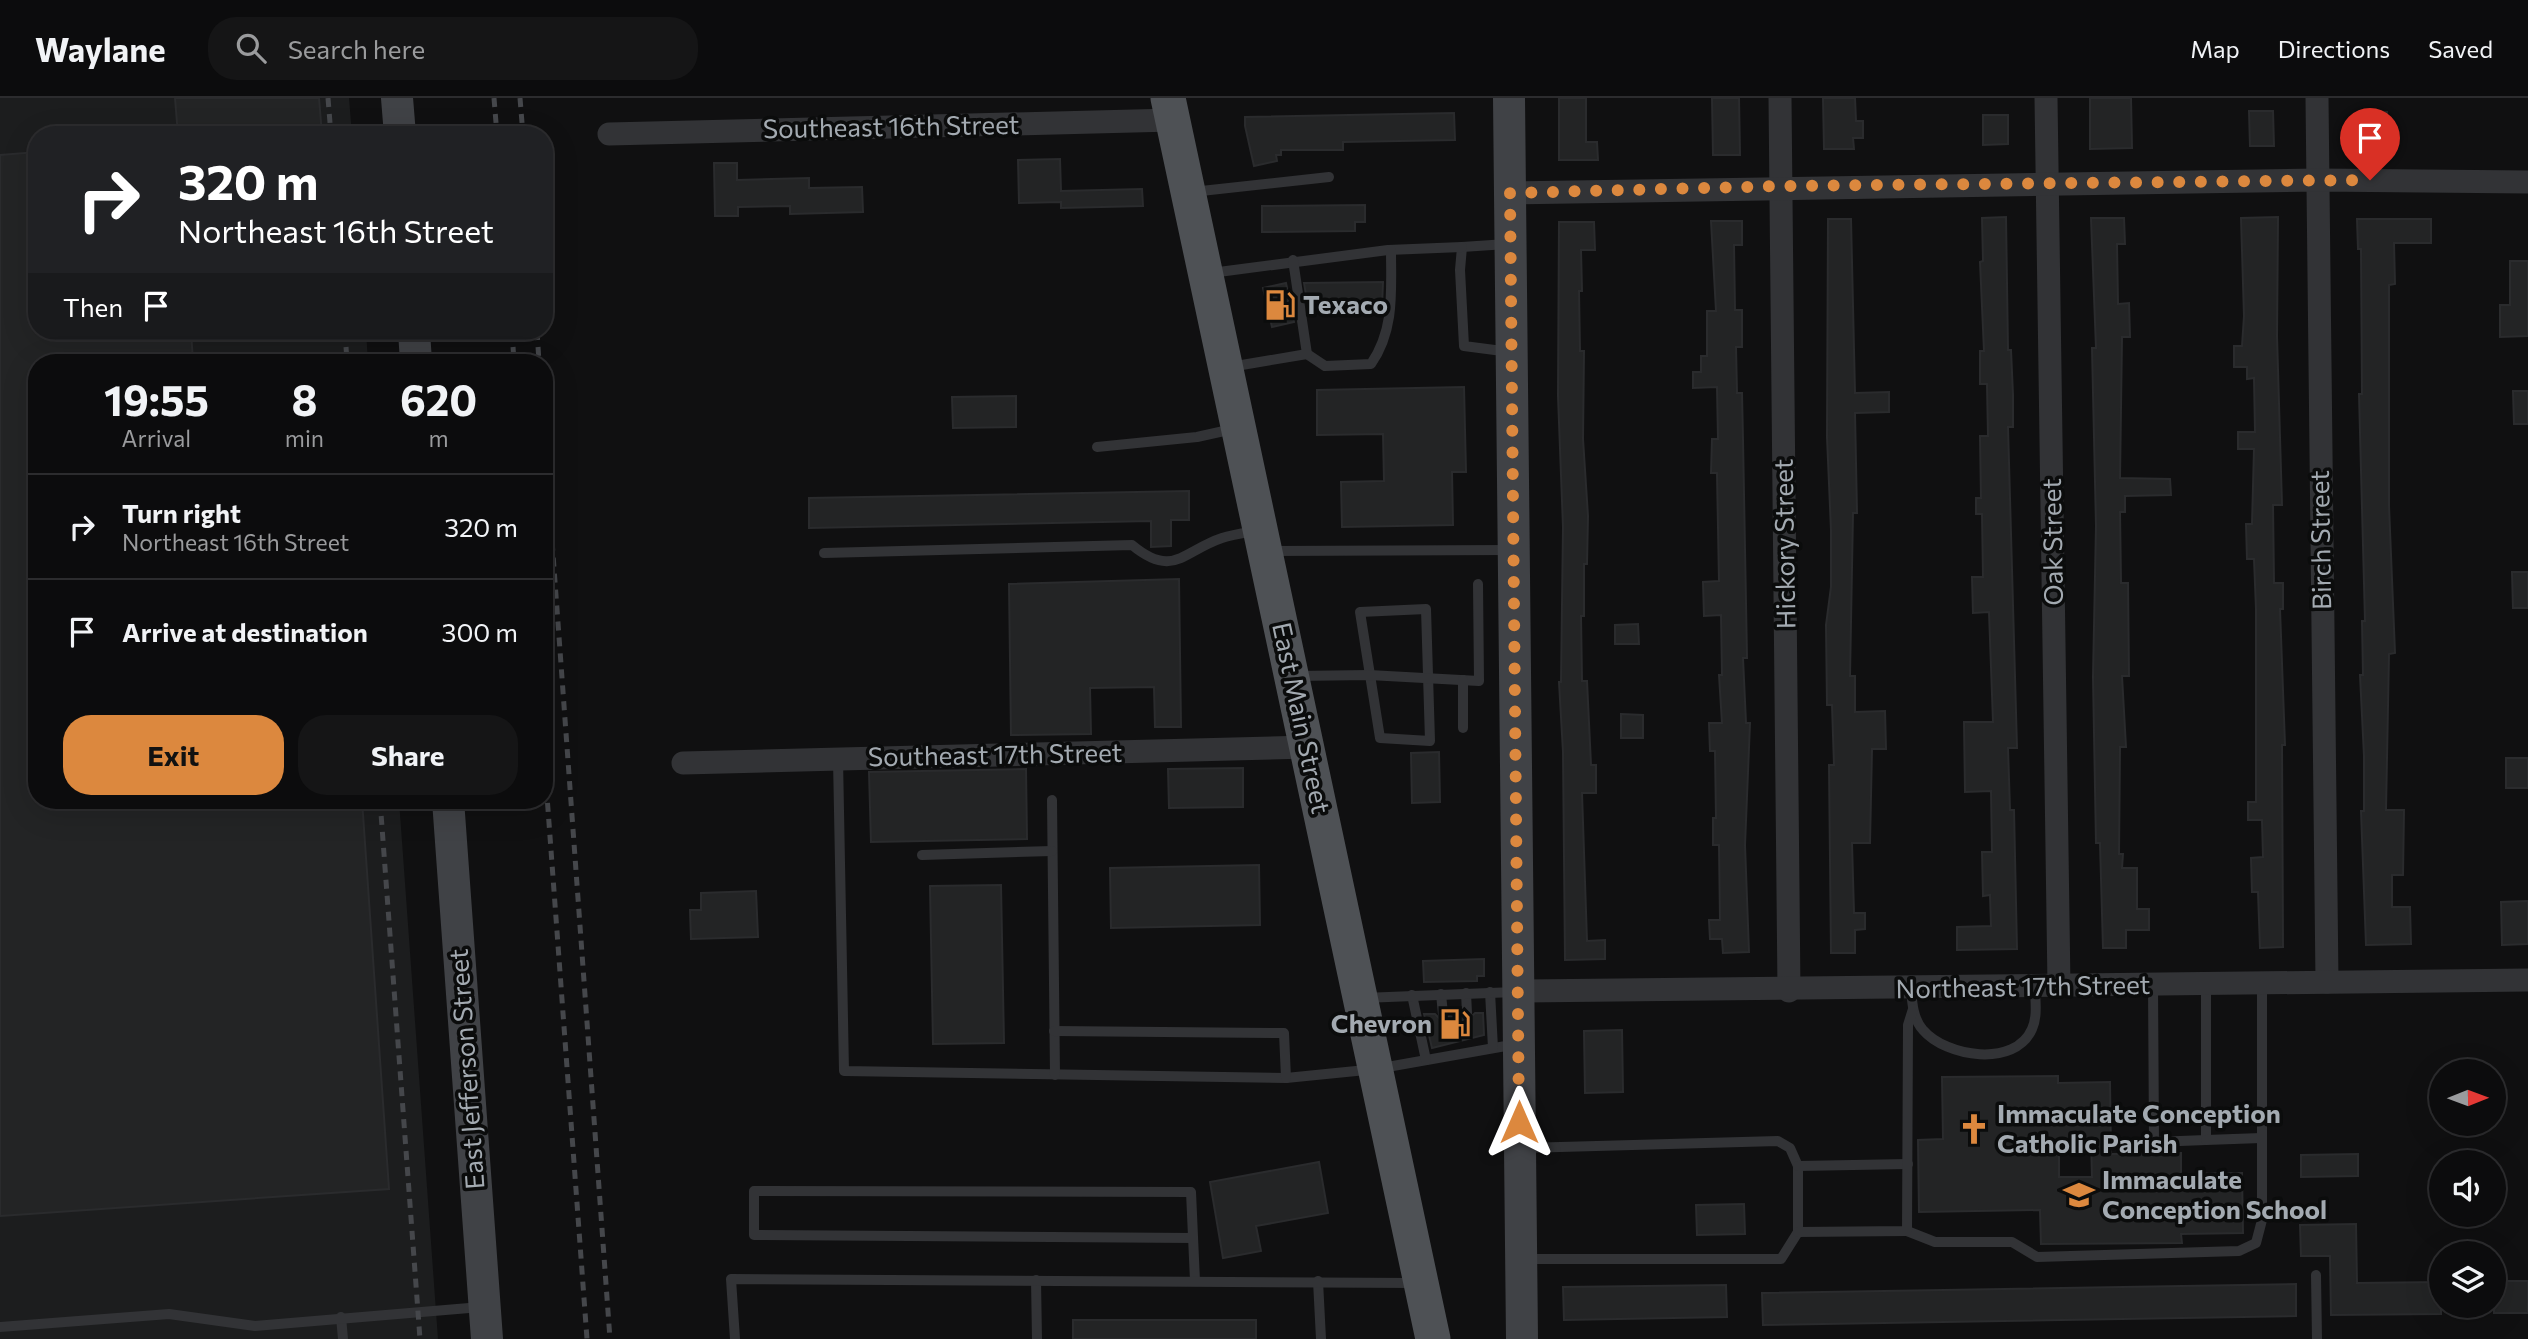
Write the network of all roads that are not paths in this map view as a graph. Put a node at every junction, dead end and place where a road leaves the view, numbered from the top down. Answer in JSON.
{"nodes":[{"id":1,"x":397,"y":98,"type":"edge"},
{"id":2,"x":1508,"y":98,"type":"edge"},
{"id":3,"x":1780,"y":98,"type":"edge"},
{"id":4,"x":2046,"y":98,"type":"edge"},
{"id":5,"x":2317,"y":98,"type":"edge"},
{"id":6,"x":1171,"y":109,"type":"edge"},
{"id":7,"x":399,"y":126,"type":"edge"},
{"id":8,"x":609,"y":134,"type":"dead end"},
{"id":9,"x":1329,"y":177,"type":"dead end"},
{"id":10,"x":2318,"y":180,"type":"junction"},
{"id":11,"x":2528,"y":182,"type":"edge"},
{"id":12,"x":2049,"y":183,"type":"junction"},
{"id":13,"x":1782,"y":186,"type":"junction"},
{"id":14,"x":1189,"y":193,"type":"junction"},
{"id":15,"x":1510,"y":193,"type":"junction"},
{"id":16,"x":1510,"y":244,"type":"junction"},
{"id":17,"x":1462,"y":247,"type":"junction"},
{"id":18,"x":1391,"y":250,"type":"junction"},
{"id":19,"x":1293,"y":260,"type":"junction"},
{"id":20,"x":1206,"y":274,"type":"junction"},
{"id":21,"x":1511,"y":352,"type":"junction"},
{"id":22,"x":1307,"y":354,"type":"junction"},
{"id":23,"x":1226,"y":368,"type":"junction"},
{"id":24,"x":1239,"y":427,"type":"junction"},
{"id":25,"x":1097,"y":447,"type":"dead end"},
{"id":26,"x":1263,"y":540,"type":"junction"},
{"id":27,"x":1513,"y":550,"type":"junction"},
{"id":28,"x":824,"y":554,"type":"dead end"},
{"id":29,"x":1478,"y":583,"type":"dead end"},
{"id":30,"x":1369,"y":675,"type":"junction"},
{"id":31,"x":1292,"y":676,"type":"junction"},
{"id":32,"x":1426,"y":677,"type":"junction"},
{"id":33,"x":1463,"y":681,"type":"junction"},
{"id":34,"x":1463,"y":728,"type":"dead end"},
{"id":35,"x":1307,"y":747,"type":"junction"},
{"id":36,"x":838,"y":759,"type":"junction"},
{"id":37,"x":683,"y":763,"type":"dead end"},
{"id":38,"x":1052,"y":800,"type":"dead end"},
{"id":39,"x":449,"y":809,"type":"edge"},
{"id":40,"x":1052,"y":851,"type":"junction"},
{"id":41,"x":922,"y":855,"type":"dead end"},
{"id":42,"x":2528,"y":980,"type":"edge"},
{"id":43,"x":2327,"y":982,"type":"junction"},
{"id":44,"x":2262,"y":983,"type":"junction"},
{"id":45,"x":2153,"y":984,"type":"junction"},
{"id":46,"x":2206,"y":984,"type":"junction"},
{"id":47,"x":2035,"y":986,"type":"junction"},
{"id":48,"x":2059,"y":986,"type":"junction"},
{"id":49,"x":1789,"y":991,"type":"junction"},
{"id":50,"x":1504,"y":992,"type":"junction"},
{"id":51,"x":1466,"y":993,"type":"junction"},
{"id":52,"x":1441,"y":994,"type":"junction"},
{"id":53,"x":1412,"y":995,"type":"junction"},
{"id":54,"x":1360,"y":998,"type":"junction"},
{"id":55,"x":1912,"y":999,"type":"junction"},
{"id":56,"x":1467,"y":1013,"type":"dead end"},
{"id":57,"x":1443,"y":1014,"type":"dead end"},
{"id":58,"x":1054,"y":1031,"type":"junction"},
{"id":59,"x":1469,"y":1039,"type":"dead end"},
{"id":60,"x":1506,"y":1046,"type":"junction"},
{"id":61,"x":1470,"y":1052,"type":"junction"},
{"id":62,"x":1426,"y":1060,"type":"junction"},
{"id":63,"x":1376,"y":1069,"type":"junction"},
{"id":64,"x":1055,"y":1075,"type":"junction"},
{"id":65,"x":1286,"y":1079,"type":"junction"},
{"id":66,"x":2261,"y":1139,"type":"junction"},
{"id":67,"x":2206,"y":1140,"type":"junction"},
{"id":68,"x":1520,"y":1149,"type":"junction"},
{"id":69,"x":1908,"y":1164,"type":"junction"},
{"id":70,"x":1798,"y":1166,"type":"junction"},
{"id":71,"x":1907,"y":1231,"type":"junction"},
{"id":72,"x":1798,"y":1233,"type":"junction"},
{"id":73,"x":1194,"y":1238,"type":"junction"},
{"id":74,"x":1521,"y":1259,"type":"junction"},
{"id":75,"x":2316,"y":1275,"type":"dead end"},
{"id":76,"x":1036,"y":1280,"type":"junction"},
{"id":77,"x":1195,"y":1281,"type":"junction"},
{"id":78,"x":1318,"y":1281,"type":"junction"},
{"id":79,"x":1421,"y":1283,"type":"junction"},
{"id":80,"x":484,"y":1307,"type":"junction"},
{"id":81,"x":341,"y":1317,"type":"junction"},
{"id":82,"x":0,"y":1327,"type":"edge"},
{"id":83,"x":343,"y":1339,"type":"edge"},
{"id":84,"x":486,"y":1339,"type":"edge"},
{"id":85,"x":735,"y":1339,"type":"edge"},
{"id":86,"x":1037,"y":1339,"type":"edge"},
{"id":87,"x":1321,"y":1339,"type":"edge"},
{"id":88,"x":1433,"y":1339,"type":"edge"},
{"id":89,"x":1522,"y":1339,"type":"edge"},
{"id":90,"x":2317,"y":1339,"type":"edge"}],
"edges":[{"from":1,"to":7,"type":"street"},
{"from":2,"to":15,"type":"street"},
{"from":3,"to":13,"type":"street","name":"Hickory Street"},
{"from":4,"to":12,"type":"street","name":"Oak Street"},
{"from":5,"to":10,"type":"street","name":"Birch Street"},
{"from":6,"to":8,"type":"street","name":"Southeast 16th Street"},
{"from":6,"to":14,"type":"main road","name":"East Main Street"},
{"from":9,"to":14,"type":"lane"},
{"from":10,"to":11,"type":"street"},
{"from":10,"to":12,"type":"street"},
{"from":10,"to":43,"type":"street","name":"Birch Street"},
{"from":12,"to":13,"type":"street"},
{"from":12,"to":48,"type":"street","name":"Oak Street"},
{"from":13,"to":15,"type":"street"},
{"from":13,"to":49,"type":"street","name":"Hickory Street"},
{"from":14,"to":20,"type":"main road","name":"East Main Street"},
{"from":15,"to":16,"type":"street"},
{"from":16,"to":17,"type":"lane"},
{"from":16,"to":21,"type":"street"},
{"from":17,"to":18,"type":"lane"},
{"from":17,"to":21,"type":"lane"},
{"from":18,"to":19,"type":"lane"},
{"from":18,"to":22,"type":"lane"},
{"from":19,"to":20,"type":"lane"},
{"from":19,"to":22,"type":"lane"},
{"from":20,"to":23,"type":"main road","name":"East Main Street"},
{"from":21,"to":27,"type":"street"},
{"from":22,"to":23,"type":"lane"},
{"from":23,"to":24,"type":"main road","name":"East Main Street"},
{"from":24,"to":25,"type":"lane"},
{"from":24,"to":26,"type":"main road","name":"East Main Street"},
{"from":26,"to":27,"type":"lane"},
{"from":26,"to":28,"type":"lane"},
{"from":26,"to":31,"type":"main road","name":"East Main Street"},
{"from":27,"to":50,"type":"street"},
{"from":29,"to":33,"type":"lane"},
{"from":30,"to":31,"type":"lane"},
{"from":30,"to":32,"type":"lane"},
{"from":30,"to":32,"type":"lane"},
{"from":30,"to":32,"type":"lane"},
{"from":31,"to":35,"type":"main road","name":"East Main Street"},
{"from":32,"to":33,"type":"lane"},
{"from":33,"to":34,"type":"lane"},
{"from":35,"to":36,"type":"street","name":"Southeast 17th Street"},
{"from":35,"to":54,"type":"main road","name":"East Main Street"},
{"from":36,"to":37,"type":"street","name":"Southeast 17th Street"},
{"from":36,"to":64,"type":"lane"},
{"from":38,"to":40,"type":"lane"},
{"from":39,"to":80,"type":"street","name":"East Jefferson Street"},
{"from":40,"to":41,"type":"lane"},
{"from":40,"to":58,"type":"lane"},
{"from":42,"to":43,"type":"street","name":"Northeast 17th Street"},
{"from":43,"to":44,"type":"street","name":"Northeast 17th Street"},
{"from":44,"to":46,"type":"street","name":"Northeast 17th Street"},
{"from":44,"to":66,"type":"lane"},
{"from":45,"to":46,"type":"street","name":"Northeast 17th Street"},
{"from":45,"to":48,"type":"street","name":"Northeast 17th Street"},
{"from":45,"to":67,"type":"lane"},
{"from":46,"to":67,"type":"lane"},
{"from":47,"to":48,"type":"street","name":"Northeast 17th Street"},
{"from":47,"to":55,"type":"street","name":"Northeast 17th Street"},
{"from":47,"to":55,"type":"lane"},
{"from":49,"to":50,"type":"street","name":"Northeast 17th Street"},
{"from":49,"to":55,"type":"street","name":"Northeast 17th Street"},
{"from":50,"to":51,"type":"lane"},
{"from":50,"to":60,"type":"street"},
{"from":51,"to":52,"type":"lane"},
{"from":51,"to":56,"type":"lane"},
{"from":52,"to":53,"type":"lane"},
{"from":52,"to":57,"type":"lane"},
{"from":53,"to":54,"type":"lane"},
{"from":53,"to":62,"type":"lane"},
{"from":54,"to":63,"type":"main road","name":"East Main Street"},
{"from":55,"to":69,"type":"lane"},
{"from":58,"to":64,"type":"lane"},
{"from":58,"to":65,"type":"lane"},
{"from":59,"to":61,"type":"lane"},
{"from":60,"to":61,"type":"lane"},
{"from":60,"to":68,"type":"street"},
{"from":61,"to":62,"type":"lane"},
{"from":62,"to":63,"type":"lane"},
{"from":63,"to":65,"type":"lane"},
{"from":63,"to":79,"type":"main road","name":"East Main Street"},
{"from":64,"to":65,"type":"lane"},
{"from":66,"to":67,"type":"lane"},
{"from":66,"to":71,"type":"lane"},
{"from":68,"to":70,"type":"lane"},
{"from":68,"to":74,"type":"street"},
{"from":69,"to":70,"type":"lane"},
{"from":69,"to":71,"type":"lane"},
{"from":70,"to":72,"type":"lane"},
{"from":71,"to":72,"type":"lane"},
{"from":72,"to":74,"type":"lane"},
{"from":73,"to":73,"type":"lane"},
{"from":73,"to":77,"type":"lane"},
{"from":74,"to":89,"type":"street"},
{"from":75,"to":90,"type":"lane"},
{"from":76,"to":77,"type":"lane"},
{"from":76,"to":85,"type":"lane"},
{"from":76,"to":86,"type":"lane"},
{"from":77,"to":78,"type":"lane"},
{"from":78,"to":79,"type":"lane"},
{"from":78,"to":87,"type":"lane"},
{"from":79,"to":88,"type":"main road","name":"East Main Street"},
{"from":80,"to":81,"type":"lane"},
{"from":80,"to":84,"type":"street","name":"East Jefferson Street"},
{"from":81,"to":82,"type":"lane"},
{"from":81,"to":83,"type":"lane"}]}
